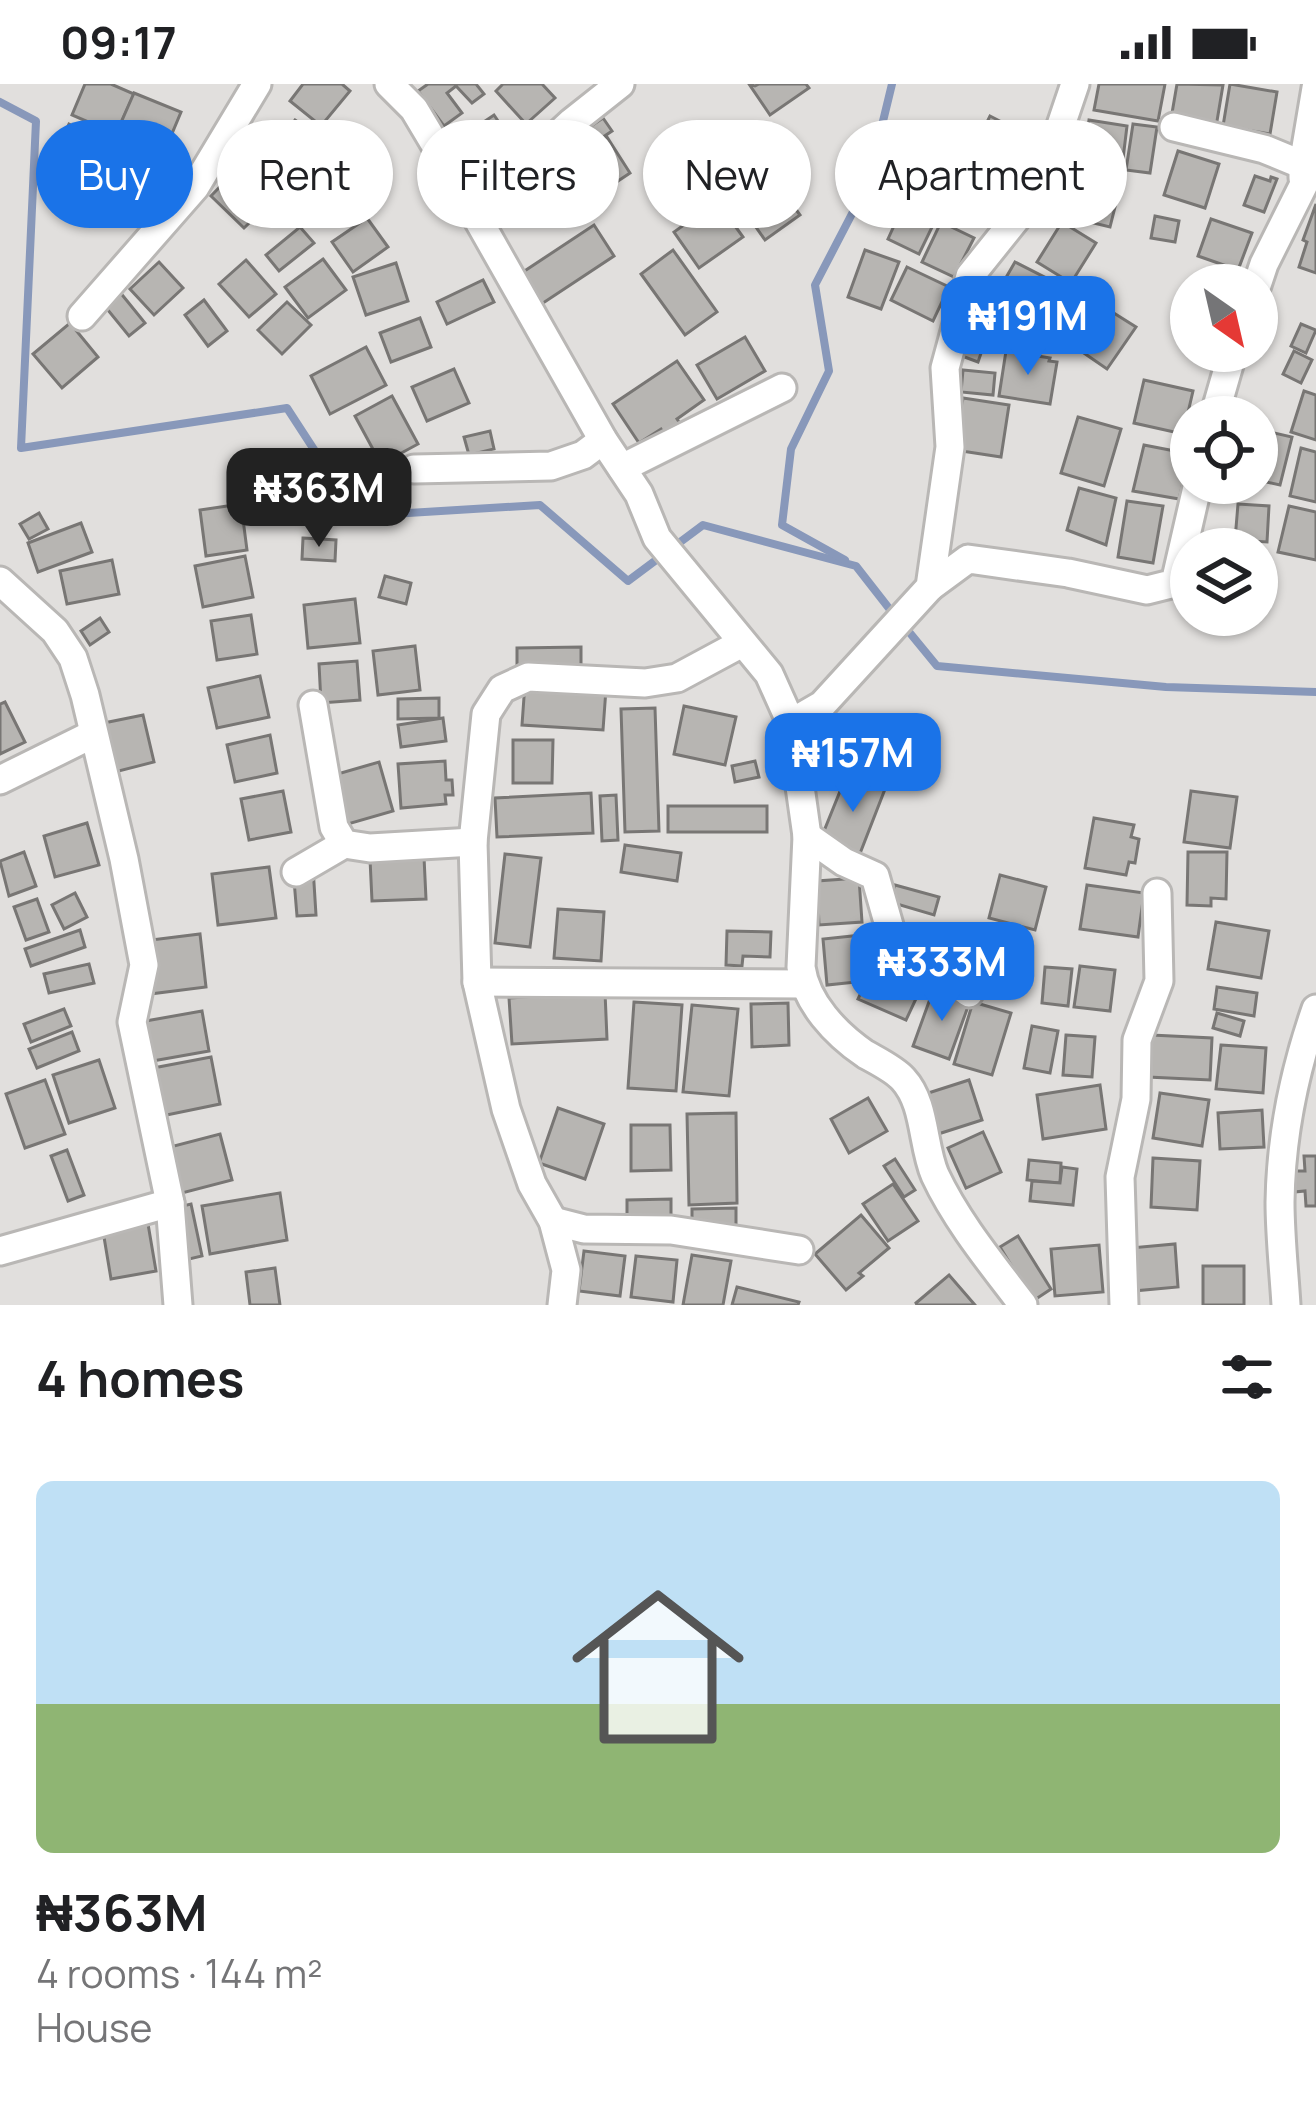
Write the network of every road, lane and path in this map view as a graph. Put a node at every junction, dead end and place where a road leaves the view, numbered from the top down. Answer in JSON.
{"nodes":[{"id":1,"x":256,"y":84,"type":"edge"},
{"id":2,"x":389,"y":84,"type":"edge"},
{"id":3,"x":620,"y":84,"type":"edge"},
{"id":4,"x":1075,"y":84,"type":"edge"},
{"id":5,"x":1316,"y":88,"type":"edge"},
{"id":6,"x":420,"y":120,"type":"edge"},
{"id":7,"x":575,"y":120,"type":"edge"},
{"id":8,"x":1174,"y":127,"type":"dead end"},
{"id":9,"x":1307,"y":179,"type":"edge"},
{"id":10,"x":482,"y":228,"type":"edge"},
{"id":11,"x":1264,"y":264,"type":"edge"},
{"id":12,"x":82,"y":316,"type":"dead end"},
{"id":13,"x":782,"y":388,"type":"dead end"},
{"id":14,"x":603,"y":440,"type":"junction"},
{"id":15,"x":414,"y":469,"type":"dead end"},
{"id":16,"x":622,"y":469,"type":"junction"},
{"id":17,"x":1193,"y":504,"type":"edge"},
{"id":18,"x":0,"y":581,"type":"edge"},
{"id":19,"x":930,"y":587,"type":"junction"},
{"id":20,"x":742,"y":643,"type":"junction"},
{"id":21,"x":313,"y":705,"type":"dead end"},
{"id":22,"x":791,"y":723,"type":"junction"},
{"id":23,"x":93,"y":734,"type":"junction"},
{"id":24,"x":0,"y":779,"type":"edge"},
{"id":25,"x":807,"y":836,"type":"junction"},
{"id":26,"x":473,"y":842,"type":"junction"},
{"id":27,"x":344,"y":844,"type":"junction"},
{"id":28,"x":296,"y":872,"type":"dead end"},
{"id":29,"x":1156,"y":893,"type":"dead end"},
{"id":30,"x":477,"y":982,"type":"junction"},
{"id":31,"x":804,"y":984,"type":"junction"},
{"id":32,"x":969,"y":993,"type":"dead end"},
{"id":33,"x":1316,"y":1010,"type":"edge"},
{"id":34,"x":170,"y":1203,"type":"junction"},
{"id":35,"x":553,"y":1221,"type":"junction"},
{"id":36,"x":800,"y":1250,"type":"dead end"},
{"id":37,"x":0,"y":1251,"type":"edge"},
{"id":38,"x":178,"y":1305,"type":"edge"},
{"id":39,"x":562,"y":1305,"type":"edge"},
{"id":40,"x":1023,"y":1305,"type":"edge"},
{"id":41,"x":1124,"y":1305,"type":"edge"},
{"id":42,"x":1286,"y":1305,"type":"edge"}],
"edges":[{"from":1,"to":12,"type":"street"},
{"from":2,"to":6,"type":"street"},
{"from":3,"to":7,"type":"street"},
{"from":4,"to":19,"type":"street"},
{"from":5,"to":9,"type":"street"},
{"from":8,"to":9,"type":"street"},
{"from":9,"to":11,"type":"street"},
{"from":10,"to":14,"type":"street"},
{"from":13,"to":16,"type":"street"},
{"from":14,"to":15,"type":"street"},
{"from":14,"to":16,"type":"street"},
{"from":16,"to":20,"type":"street"},
{"from":17,"to":19,"type":"street"},
{"from":18,"to":23,"type":"street"},
{"from":19,"to":22,"type":"street"},
{"from":20,"to":22,"type":"street"},
{"from":20,"to":26,"type":"street"},
{"from":21,"to":27,"type":"street"},
{"from":22,"to":25,"type":"street"},
{"from":23,"to":24,"type":"street"},
{"from":23,"to":34,"type":"street"},
{"from":25,"to":31,"type":"street"},
{"from":25,"to":32,"type":"street"},
{"from":26,"to":27,"type":"street"},
{"from":26,"to":30,"type":"street"},
{"from":27,"to":28,"type":"street"},
{"from":29,"to":41,"type":"street"},
{"from":30,"to":31,"type":"street"},
{"from":30,"to":35,"type":"street"},
{"from":31,"to":40,"type":"street"},
{"from":33,"to":42,"type":"street"},
{"from":34,"to":37,"type":"street"},
{"from":34,"to":38,"type":"street"},
{"from":35,"to":36,"type":"street"},
{"from":35,"to":39,"type":"street"}]}
